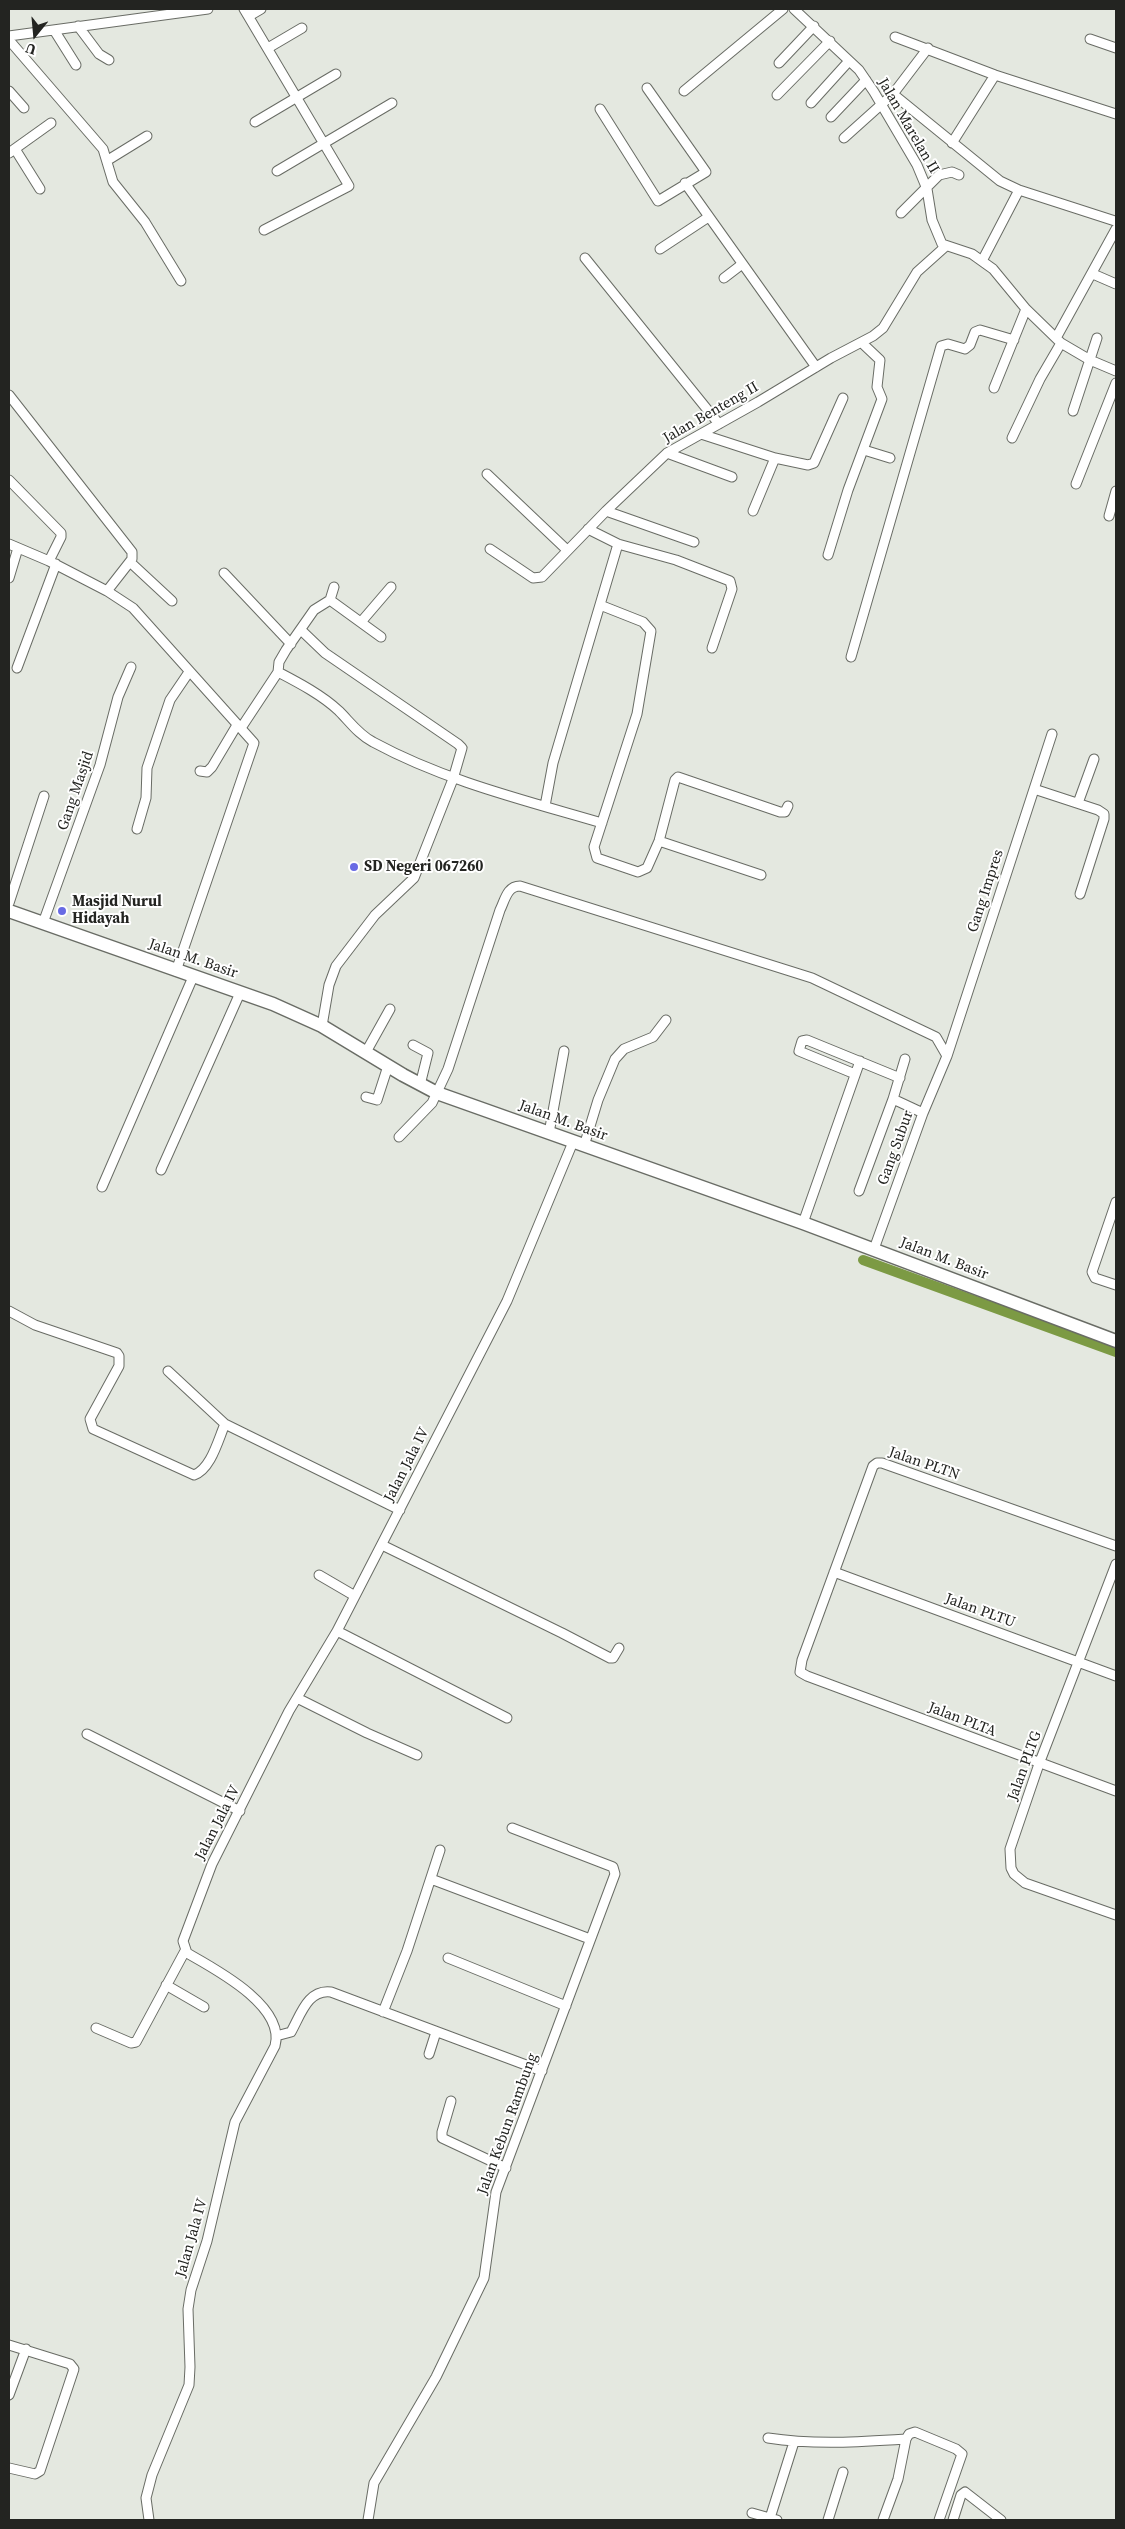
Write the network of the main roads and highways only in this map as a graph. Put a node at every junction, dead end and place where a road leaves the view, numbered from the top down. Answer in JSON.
{"nodes":[{"id":1,"x":9,"y":911,"type":"edge"},
{"id":2,"x":1116,"y":1341,"type":"edge"}],
"edges":[{"from":1,"to":2,"type":"main road","name":"Jalan M. Basir"}]}
